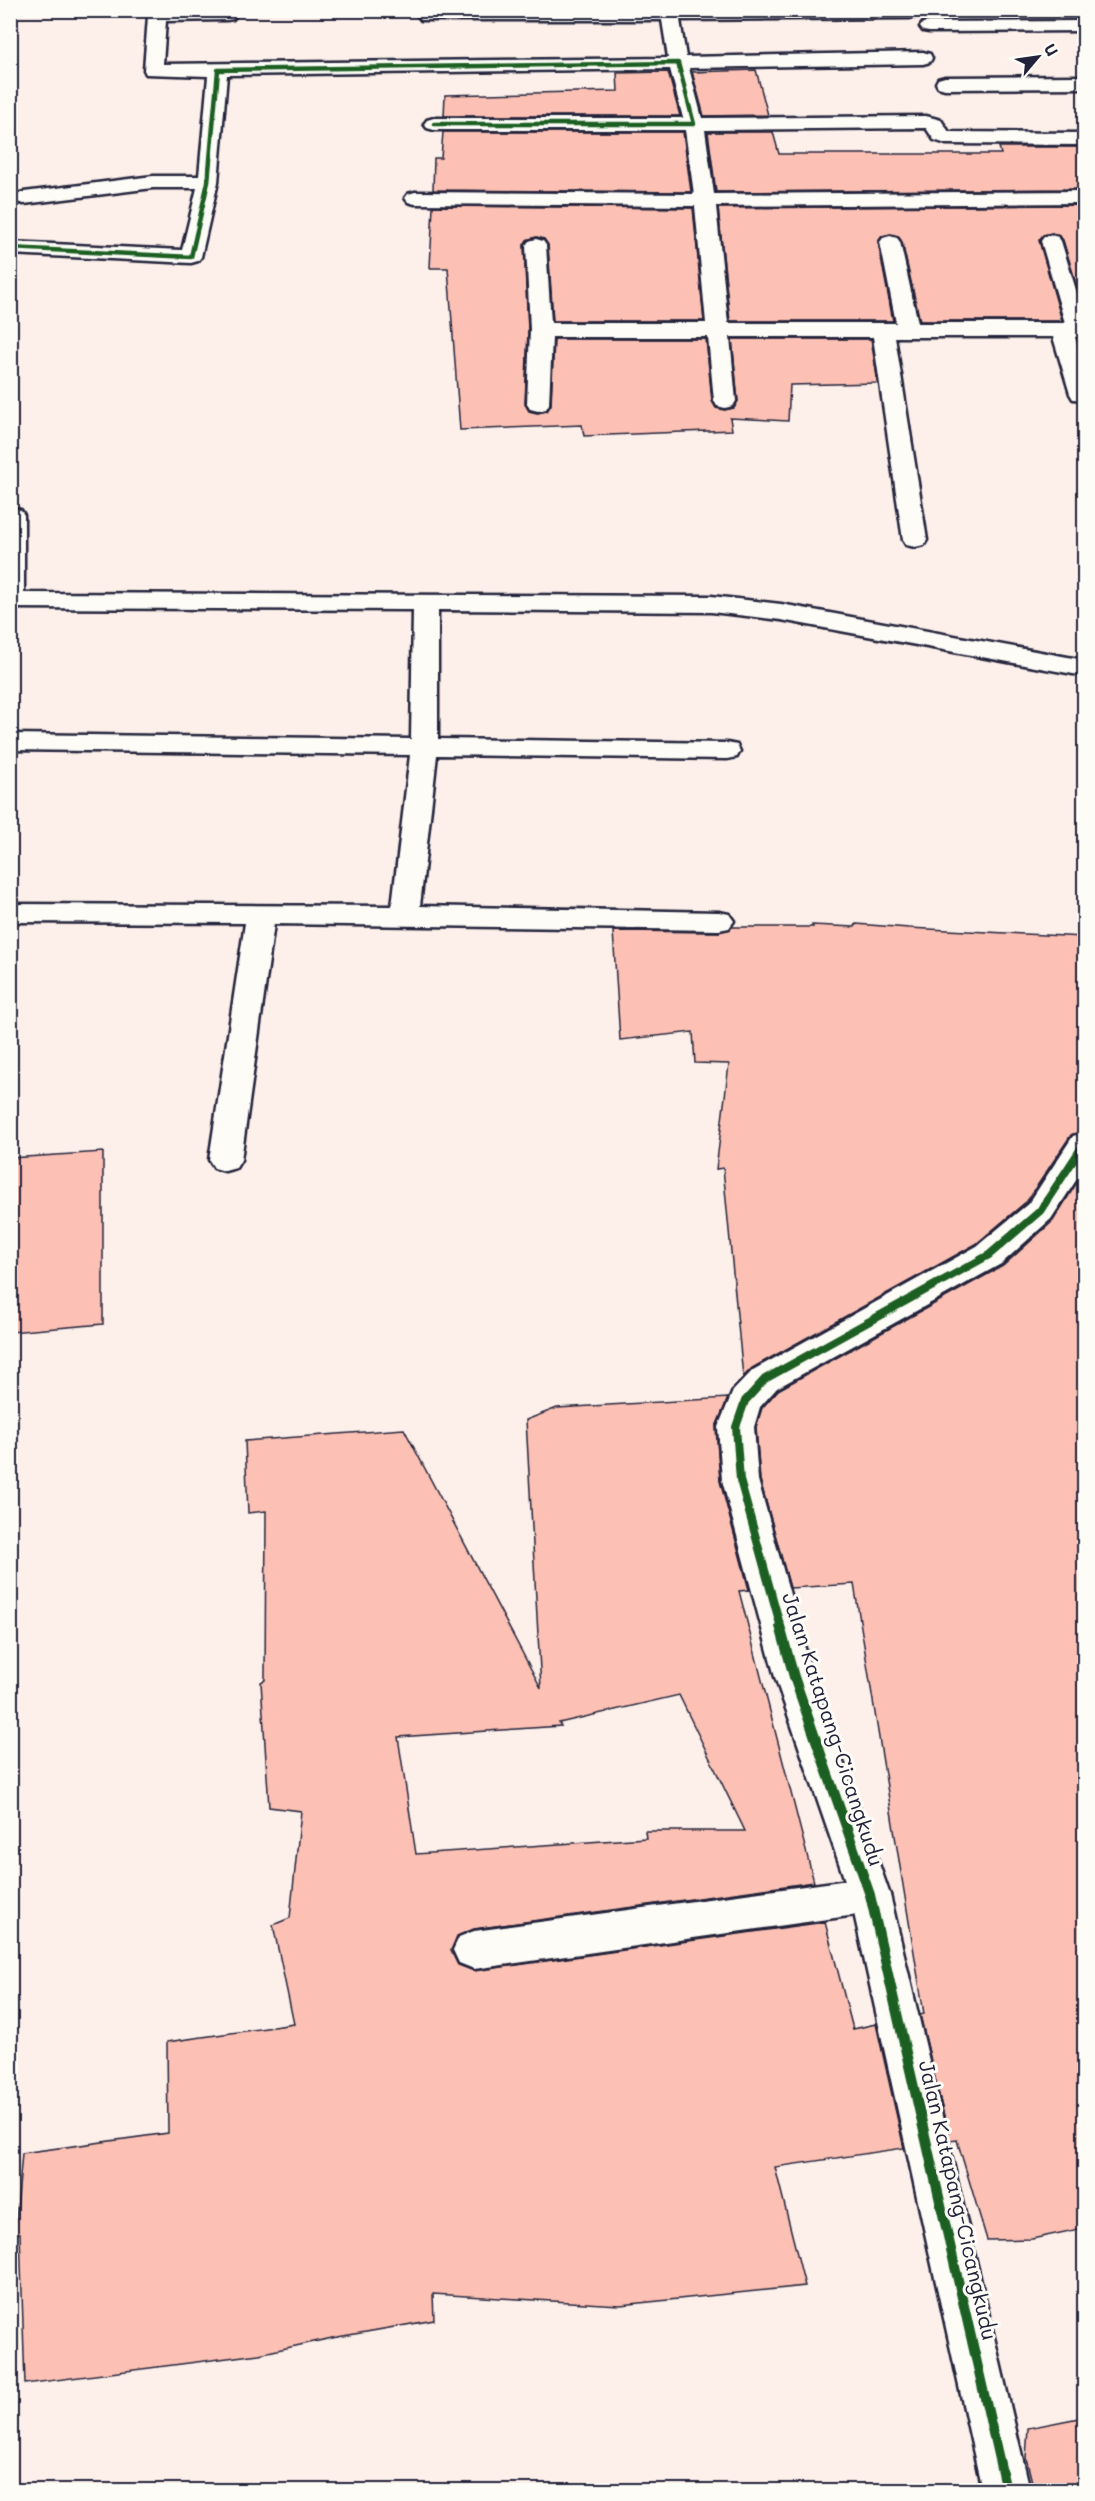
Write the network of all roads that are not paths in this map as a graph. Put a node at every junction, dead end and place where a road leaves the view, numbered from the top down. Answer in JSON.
{"nodes":[{"id":1,"x":909,"y":13,"type":"dead end"},
{"id":2,"x":226,"y":15,"type":"dead end"},
{"id":3,"x":670,"y":15,"type":"junction"},
{"id":4,"x":427,"y":16,"type":"dead end"},
{"id":5,"x":1084,"y":26,"type":"edge"},
{"id":6,"x":929,"y":27,"type":"dead end"},
{"id":7,"x":923,"y":58,"type":"dead end"},
{"id":8,"x":678,"y":63,"type":"junction"},
{"id":9,"x":218,"y":70,"type":"junction"},
{"id":10,"x":1084,"y":82,"type":"edge"},
{"id":11,"x":945,"y":83,"type":"dead end"},
{"id":12,"x":434,"y":124,"type":"dead end"},
{"id":13,"x":693,"y":124,"type":"junction"},
{"id":14,"x":1084,"y":139,"type":"edge"},
{"id":15,"x":208,"y":182,"type":"junction"},
{"id":16,"x":1084,"y":197,"type":"edge"},
{"id":17,"x":24,"y":198,"type":"dead end"},
{"id":18,"x":415,"y":198,"type":"dead end"},
{"id":19,"x":705,"y":200,"type":"junction"},
{"id":20,"x":1051,"y":241,"type":"dead end"},
{"id":21,"x":890,"y":242,"type":"dead end"},
{"id":22,"x":536,"y":245,"type":"dead end"},
{"id":23,"x":10,"y":248,"type":"edge"},
{"id":24,"x":718,"y":329,"type":"junction"},
{"id":25,"x":541,"y":330,"type":"junction"},
{"id":26,"x":884,"y":330,"type":"junction"},
{"id":27,"x":908,"y":330,"type":"junction"},
{"id":28,"x":1075,"y":330,"type":"edge"},
{"id":29,"x":1081,"y":394,"type":"dead end"},
{"id":30,"x":725,"y":401,"type":"dead end"},
{"id":31,"x":538,"y":404,"type":"dead end"},
{"id":32,"x":12,"y":515,"type":"edge"},
{"id":33,"x":915,"y":540,"type":"dead end"},
{"id":34,"x":11,"y":600,"type":"edge"},
{"id":35,"x":426,"y":601,"type":"junction"},
{"id":36,"x":1084,"y":668,"type":"edge"},
{"id":37,"x":10,"y":741,"type":"edge"},
{"id":38,"x":424,"y":747,"type":"junction"},
{"id":39,"x":727,"y":751,"type":"dead end"},
{"id":40,"x":10,"y":913,"type":"edge"},
{"id":41,"x":261,"y":914,"type":"junction"},
{"id":42,"x":405,"y":915,"type":"junction"},
{"id":43,"x":719,"y":921,"type":"dead end"},
{"id":44,"x":1084,"y":1144,"type":"edge"},
{"id":45,"x":225,"y":1161,"type":"dead end"},
{"id":46,"x":870,"y":1895,"type":"junction"},
{"id":47,"x":474,"y":1950,"type":"dead end"},
{"id":48,"x":1006,"y":2490,"type":"edge"}],
"edges":[{"from":1,"to":3,"type":"street"},
{"from":2,"to":9,"type":"street"},
{"from":3,"to":4,"type":"street"},
{"from":3,"to":8,"type":"street"},
{"from":5,"to":6,"type":"street"},
{"from":7,"to":8,"type":"street"},
{"from":8,"to":9,"type":"street"},
{"from":8,"to":13,"type":"street"},
{"from":9,"to":15,"type":"street"},
{"from":10,"to":11,"type":"street"},
{"from":12,"to":13,"type":"street"},
{"from":13,"to":14,"type":"street"},
{"from":13,"to":19,"type":"street"},
{"from":15,"to":17,"type":"street"},
{"from":15,"to":23,"type":"street"},
{"from":16,"to":19,"type":"street"},
{"from":18,"to":19,"type":"street"},
{"from":19,"to":24,"type":"street"},
{"from":20,"to":28,"type":"street"},
{"from":21,"to":27,"type":"street"},
{"from":22,"to":25,"type":"street"},
{"from":24,"to":25,"type":"street"},
{"from":24,"to":26,"type":"street"},
{"from":24,"to":30,"type":"street"},
{"from":25,"to":31,"type":"street"},
{"from":26,"to":27,"type":"street"},
{"from":26,"to":33,"type":"street"},
{"from":27,"to":28,"type":"street"},
{"from":28,"to":29,"type":"street"},
{"from":32,"to":34,"type":"street"},
{"from":34,"to":35,"type":"street"},
{"from":35,"to":36,"type":"street"},
{"from":35,"to":38,"type":"street"},
{"from":37,"to":38,"type":"street"},
{"from":38,"to":39,"type":"street"},
{"from":38,"to":42,"type":"street"},
{"from":40,"to":41,"type":"street"},
{"from":41,"to":42,"type":"street"},
{"from":41,"to":45,"type":"street"},
{"from":42,"to":43,"type":"street"},
{"from":44,"to":46,"type":"street","name":"Jalan Katapang-Cicangkudu"},
{"from":46,"to":47,"type":"street"},
{"from":46,"to":48,"type":"street","name":"Jalan Katapang-Cicangkudu"}]}
